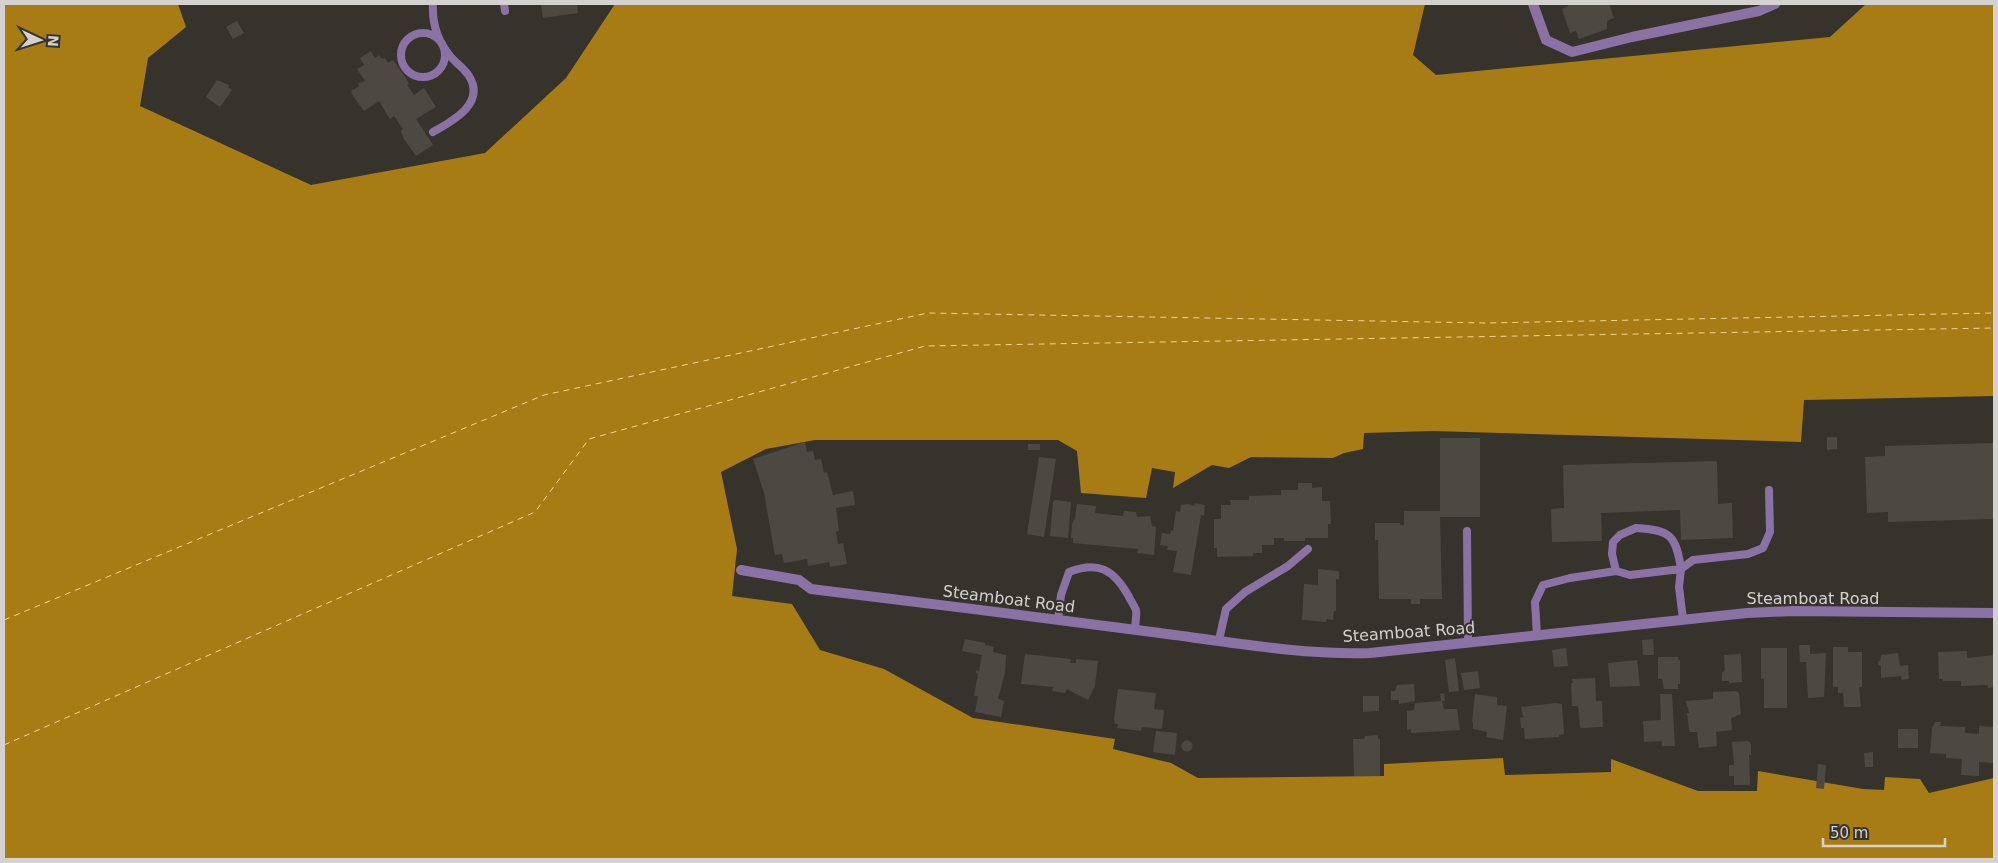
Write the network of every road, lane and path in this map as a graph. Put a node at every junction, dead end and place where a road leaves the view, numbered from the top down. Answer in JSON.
{"nodes":[{"id":1,"x":432,"y":4,"type":"edge"},
{"id":2,"x":1533,"y":4,"type":"edge"},
{"id":3,"x":1775,"y":4,"type":"edge"},
{"id":4,"x":444,"y":46,"type":"junction"},
{"id":5,"x":433,"y":132,"type":"dead end"},
{"id":6,"x":1769,"y":490,"type":"dead end"},
{"id":7,"x":1467,"y":531,"type":"dead end"},
{"id":8,"x":1308,"y":549,"type":"dead end"},
{"id":9,"x":1681,"y":569,"type":"junction"},
{"id":10,"x":741,"y":570,"type":"dead end"},
{"id":11,"x":1616,"y":571,"type":"junction"},
{"id":12,"x":1994,"y":613,"type":"edge"},
{"id":13,"x":1683,"y":619,"type":"junction"},
{"id":14,"x":1058,"y":620,"type":"junction"},
{"id":15,"x":1135,"y":630,"type":"junction"},
{"id":16,"x":1537,"y":636,"type":"junction"},
{"id":17,"x":1219,"y":640,"type":"junction"},
{"id":18,"x":1468,"y":643,"type":"junction"}],
"edges":[{"from":1,"to":4,"type":"lane"},
{"from":2,"to":3,"type":"street"},
{"from":4,"to":4,"type":"lane"},
{"from":4,"to":5,"type":"lane"},
{"from":6,"to":9,"type":"lane"},
{"from":7,"to":18,"type":"lane"},
{"from":8,"to":17,"type":"lane"},
{"from":9,"to":11,"type":"lane"},
{"from":9,"to":11,"type":"lane"},
{"from":9,"to":13,"type":"lane"},
{"from":10,"to":14,"type":"street","name":"Steamboat Road"},
{"from":11,"to":16,"type":"lane"},
{"from":12,"to":13,"type":"street","name":"Steamboat Road"},
{"from":13,"to":16,"type":"street","name":"Steamboat Road"},
{"from":14,"to":15,"type":"street","name":"Steamboat Road"},
{"from":14,"to":15,"type":"lane"},
{"from":15,"to":17,"type":"street","name":"Steamboat Road"},
{"from":16,"to":18,"type":"street","name":"Steamboat Road"},
{"from":17,"to":18,"type":"street","name":"Steamboat Road"}]}
